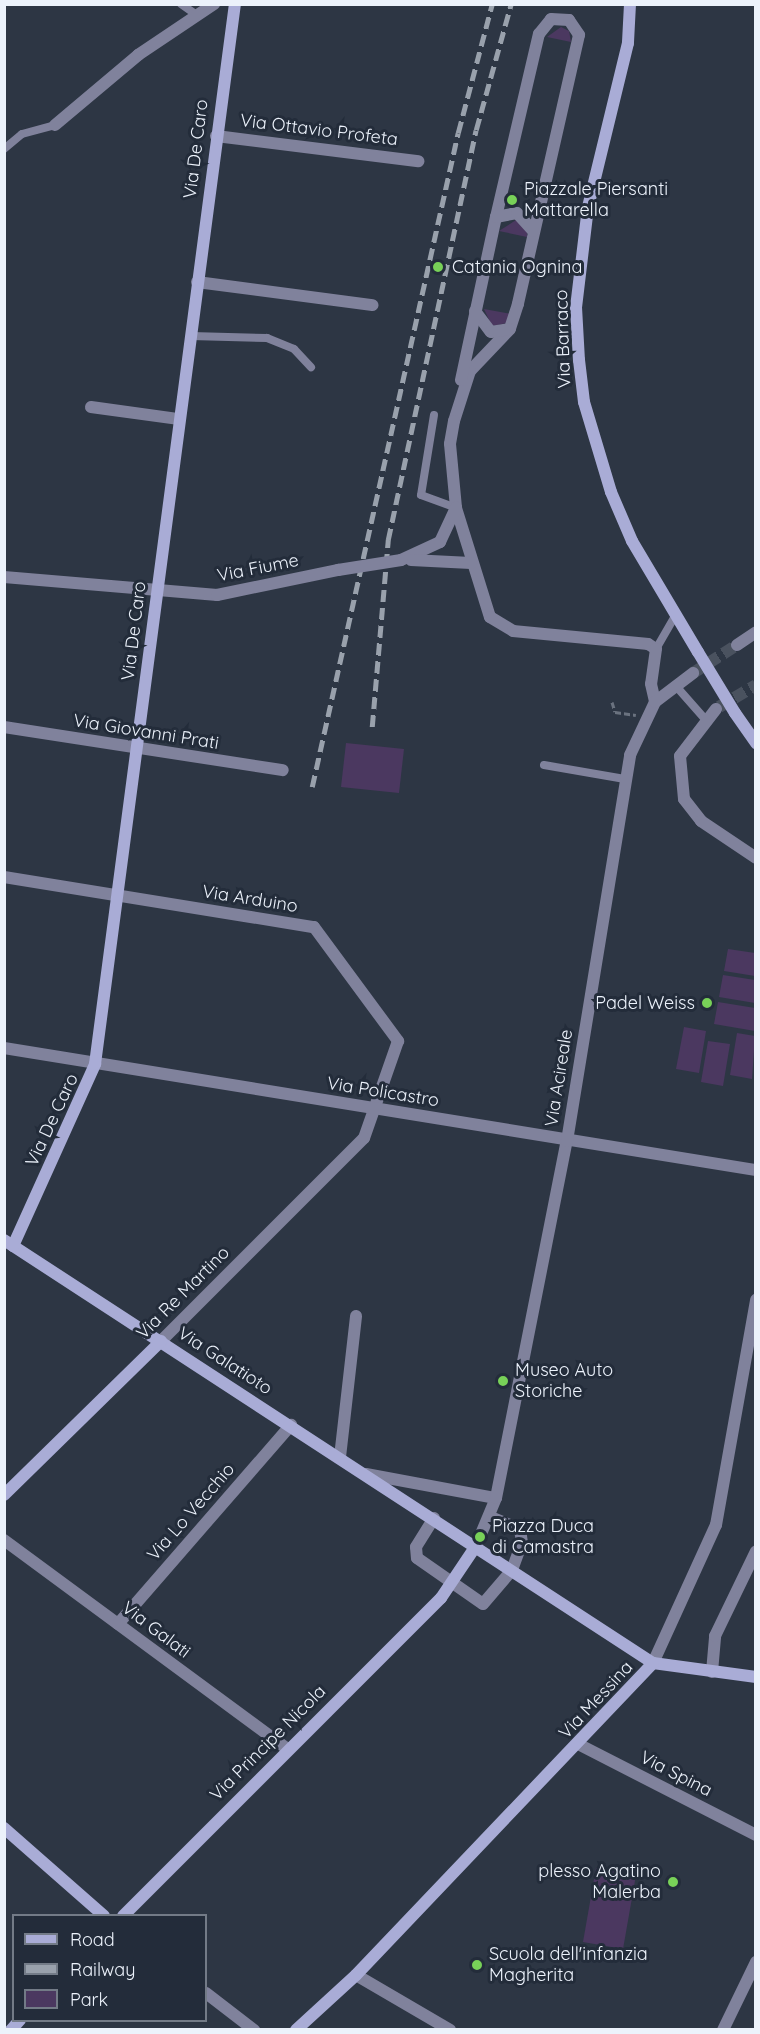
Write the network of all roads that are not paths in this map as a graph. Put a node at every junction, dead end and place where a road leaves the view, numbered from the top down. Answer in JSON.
{"nodes":[{"id":1,"x":181,"y":4,"type":"edge"},
{"id":2,"x":214,"y":4,"type":"edge"},
{"id":3,"x":235,"y":4,"type":"edge"},
{"id":4,"x":630,"y":4,"type":"edge"},
{"id":5,"x":198,"y":15,"type":"junction"},
{"id":6,"x":55,"y":125,"type":"joint"},
{"id":7,"x":216,"y":136,"type":"junction"},
{"id":8,"x":4,"y":149,"type":"edge"},
{"id":9,"x":418,"y":160,"type":"dead end"},
{"id":10,"x":496,"y":217,"type":"junction"},
{"id":11,"x":533,"y":231,"type":"junction"},
{"id":12,"x":198,"y":282,"type":"junction"},
{"id":13,"x":372,"y":305,"type":"dead end"},
{"id":14,"x":475,"y":311,"type":"junction"},
{"id":15,"x":510,"y":329,"type":"junction"},
{"id":16,"x":190,"y":336,"type":"junction"},
{"id":17,"x":311,"y":367,"type":"dead end"},
{"id":18,"x":459,"y":400,"type":"junction"},
{"id":19,"x":91,"y":407,"type":"dead end"},
{"id":20,"x":434,"y":415,"type":"dead end"},
{"id":21,"x":179,"y":419,"type":"junction"},
{"id":22,"x":456,"y":508,"type":"junction"},
{"id":23,"x":440,"y":542,"type":"junction"},
{"id":24,"x":467,"y":549,"type":"junction"},
{"id":25,"x":401,"y":560,"type":"junction"},
{"id":26,"x":471,"y":563,"type":"junction"},
{"id":27,"x":4,"y":577,"type":"edge"},
{"id":28,"x":157,"y":591,"type":"junction"},
{"id":29,"x":676,"y":615,"type":"junction"},
{"id":30,"x":756,"y":632,"type":"edge"},
{"id":31,"x":737,"y":645,"type":"tunnel mouth"},
{"id":32,"x":656,"y":649,"type":"junction"},
{"id":33,"x":693,"y":673,"type":"tunnel mouth"},
{"id":34,"x":675,"y":685,"type":"junction"},
{"id":35,"x":655,"y":702,"type":"junction"},
{"id":36,"x":716,"y":709,"type":"tunnel mouth"},
{"id":37,"x":705,"y":719,"type":"junction"},
{"id":38,"x":4,"y":727,"type":"edge"},
{"id":39,"x":756,"y":743,"type":"edge"},
{"id":40,"x":136,"y":749,"type":"junction"},
{"id":41,"x":544,"y":765,"type":"dead end"},
{"id":42,"x":283,"y":770,"type":"dead end"},
{"id":43,"x":625,"y":779,"type":"junction"},
{"id":44,"x":756,"y":858,"type":"edge"},
{"id":45,"x":4,"y":877,"type":"edge"},
{"id":46,"x":116,"y":896,"type":"junction"},
{"id":47,"x":4,"y":1048,"type":"edge"},
{"id":48,"x":95,"y":1064,"type":"junction"},
{"id":49,"x":373,"y":1108,"type":"junction"},
{"id":50,"x":567,"y":1140,"type":"junction"},
{"id":51,"x":756,"y":1170,"type":"edge"},
{"id":52,"x":9,"y":1243,"type":"edge"},
{"id":53,"x":756,"y":1300,"type":"edge"},
{"id":54,"x":356,"y":1316,"type":"dead end"},
{"id":55,"x":161,"y":1341,"type":"junction"},
{"id":56,"x":291,"y":1425,"type":"junction"},
{"id":57,"x":340,"y":1457,"type":"junction"},
{"id":58,"x":366,"y":1474,"type":"junction"},
{"id":59,"x":4,"y":1495,"type":"edge"},
{"id":60,"x":493,"y":1508,"type":"junction"},
{"id":61,"x":430,"y":1515,"type":"junction"},
{"id":62,"x":4,"y":1540,"type":"edge"},
{"id":63,"x":476,"y":1546,"type":"junction"},
{"id":64,"x":756,"y":1551,"type":"edge"},
{"id":65,"x":517,"y":1573,"type":"junction"},
{"id":66,"x":452,"y":1583,"type":"junction"},
{"id":67,"x":118,"y":1624,"type":"junction"},
{"id":68,"x":653,"y":1663,"type":"junction"},
{"id":69,"x":712,"y":1672,"type":"junction"},
{"id":70,"x":756,"y":1677,"type":"edge"},
{"id":71,"x":580,"y":1745,"type":"junction"},
{"id":72,"x":287,"y":1749,"type":"junction"},
{"id":73,"x":4,"y":1828,"type":"edge"},
{"id":74,"x":756,"y":1835,"type":"edge"},
{"id":75,"x":102,"y":1914,"type":"edge"},
{"id":76,"x":125,"y":1914,"type":"edge"},
{"id":77,"x":756,"y":1962,"type":"edge"},
{"id":78,"x":356,"y":1975,"type":"junction"},
{"id":79,"x":207,"y":1994,"type":"edge"},
{"id":80,"x":254,"y":2030,"type":"edge"},
{"id":81,"x":296,"y":2030,"type":"edge"},
{"id":82,"x":450,"y":2030,"type":"edge"},
{"id":83,"x":723,"y":2030,"type":"edge"}],
"edges":[{"from":1,"to":5,"type":"lane"},
{"from":2,"to":5,"type":"street"},
{"from":3,"to":7,"type":"main road","name":"Via De Caro"},
{"from":4,"to":29,"type":"main road","name":"Via Barraco"},
{"from":5,"to":6,"type":"street"},
{"from":6,"to":8,"type":"lane"},
{"from":7,"to":9,"type":"street","name":"Via Ottavio Profeta"},
{"from":7,"to":12,"type":"main road","name":"Via De Caro"},
{"from":10,"to":11,"type":"street"},
{"from":10,"to":11,"type":"street"},
{"from":10,"to":14,"type":"street"},
{"from":11,"to":15,"type":"street"},
{"from":12,"to":13,"type":"street"},
{"from":12,"to":16,"type":"main road","name":"Via De Caro"},
{"from":14,"to":15,"type":"street"},
{"from":14,"to":18,"type":"street"},
{"from":15,"to":18,"type":"street"},
{"from":16,"to":17,"type":"lane"},
{"from":16,"to":21,"type":"main road","name":"Via De Caro"},
{"from":18,"to":22,"type":"street"},
{"from":19,"to":21,"type":"street"},
{"from":20,"to":22,"type":"lane"},
{"from":21,"to":28,"type":"main road","name":"Via De Caro"},
{"from":22,"to":23,"type":"street"},
{"from":22,"to":24,"type":"street"},
{"from":23,"to":24,"type":"street"},
{"from":23,"to":25,"type":"street"},
{"from":24,"to":26,"type":"street"},
{"from":25,"to":26,"type":"street"},
{"from":25,"to":28,"type":"street","name":"Via Fiume","bridge":true},
{"from":26,"to":32,"type":"street"},
{"from":27,"to":28,"type":"street","name":"Via Fiume"},
{"from":28,"to":40,"type":"main road","name":"Via De Caro"},
{"from":29,"to":32,"type":"lane"},
{"from":29,"to":39,"type":"main road","name":"Via Barraco","bridge":true},
{"from":30,"to":31,"type":"street"},
{"from":32,"to":35,"type":"street"},
{"from":33,"to":34,"type":"street","name":"Via Acireale"},
{"from":34,"to":35,"type":"street","name":"Via Acireale"},
{"from":34,"to":37,"type":"lane"},
{"from":35,"to":43,"type":"street","name":"Via Acireale"},
{"from":36,"to":37,"type":"street"},
{"from":37,"to":44,"type":"street"},
{"from":38,"to":40,"type":"street","name":"Via Giovanni Prati"},
{"from":40,"to":42,"type":"street","name":"Via Giovanni Prati"},
{"from":40,"to":46,"type":"main road","name":"Via De Caro"},
{"from":41,"to":43,"type":"lane"},
{"from":43,"to":50,"type":"street","name":"Via Acireale"},
{"from":45,"to":46,"type":"street","name":"Via Arduino"},
{"from":46,"to":48,"type":"main road","name":"Via De Caro"},
{"from":46,"to":49,"type":"street","name":"Via Arduino"},
{"from":47,"to":48,"type":"street","name":"Via Policastro"},
{"from":48,"to":49,"type":"street","name":"Via Policastro"},
{"from":48,"to":52,"type":"main road","name":"Via De Caro"},
{"from":49,"to":50,"type":"street","name":"Via Policastro"},
{"from":49,"to":55,"type":"street","name":"Via Re Martino"},
{"from":50,"to":51,"type":"street","name":"Via Policastro"},
{"from":50,"to":60,"type":"street","name":"Via Acireale"},
{"from":52,"to":55,"type":"main road","name":"Via Galatioto"},
{"from":53,"to":68,"type":"street","name":"Via Messina"},
{"from":54,"to":57,"type":"street"},
{"from":55,"to":56,"type":"main road","name":"Via Galatioto"},
{"from":55,"to":59,"type":"main road","name":"Via Re Martino"},
{"from":56,"to":57,"type":"main road","name":"Via Galatioto"},
{"from":56,"to":67,"type":"street","name":"Via Lo Vecchio"},
{"from":57,"to":58,"type":"main road","name":"Via Galatioto"},
{"from":58,"to":60,"type":"street"},
{"from":58,"to":61,"type":"main road","name":"Via Galatioto"},
{"from":60,"to":63,"type":"street","name":"Via Acireale"},
{"from":60,"to":65,"type":"street"},
{"from":61,"to":63,"type":"main road","name":"Via Galatioto"},
{"from":61,"to":66,"type":"street"},
{"from":62,"to":67,"type":"street","name":"Via Galati"},
{"from":63,"to":65,"type":"main road","name":"Via Galatioto"},
{"from":63,"to":66,"type":"main road","name":"Via Principe Nicola"},
{"from":64,"to":69,"type":"street"},
{"from":65,"to":66,"type":"street"},
{"from":65,"to":68,"type":"main road"},
{"from":66,"to":72,"type":"main road","name":"Via Principe Nicola"},
{"from":67,"to":72,"type":"street","name":"Via Galati"},
{"from":68,"to":69,"type":"main road"},
{"from":68,"to":71,"type":"main road","name":"Via Messina"},
{"from":69,"to":70,"type":"main road"},
{"from":71,"to":74,"type":"street","name":"Via Spina"},
{"from":71,"to":78,"type":"main road","name":"Via Messina"},
{"from":72,"to":76,"type":"main road","name":"Via Principe Nicola"},
{"from":73,"to":75,"type":"main road"},
{"from":77,"to":83,"type":"street"},
{"from":78,"to":81,"type":"main road","name":"Via Messina"},
{"from":78,"to":82,"type":"street"},
{"from":79,"to":80,"type":"street"}]}
